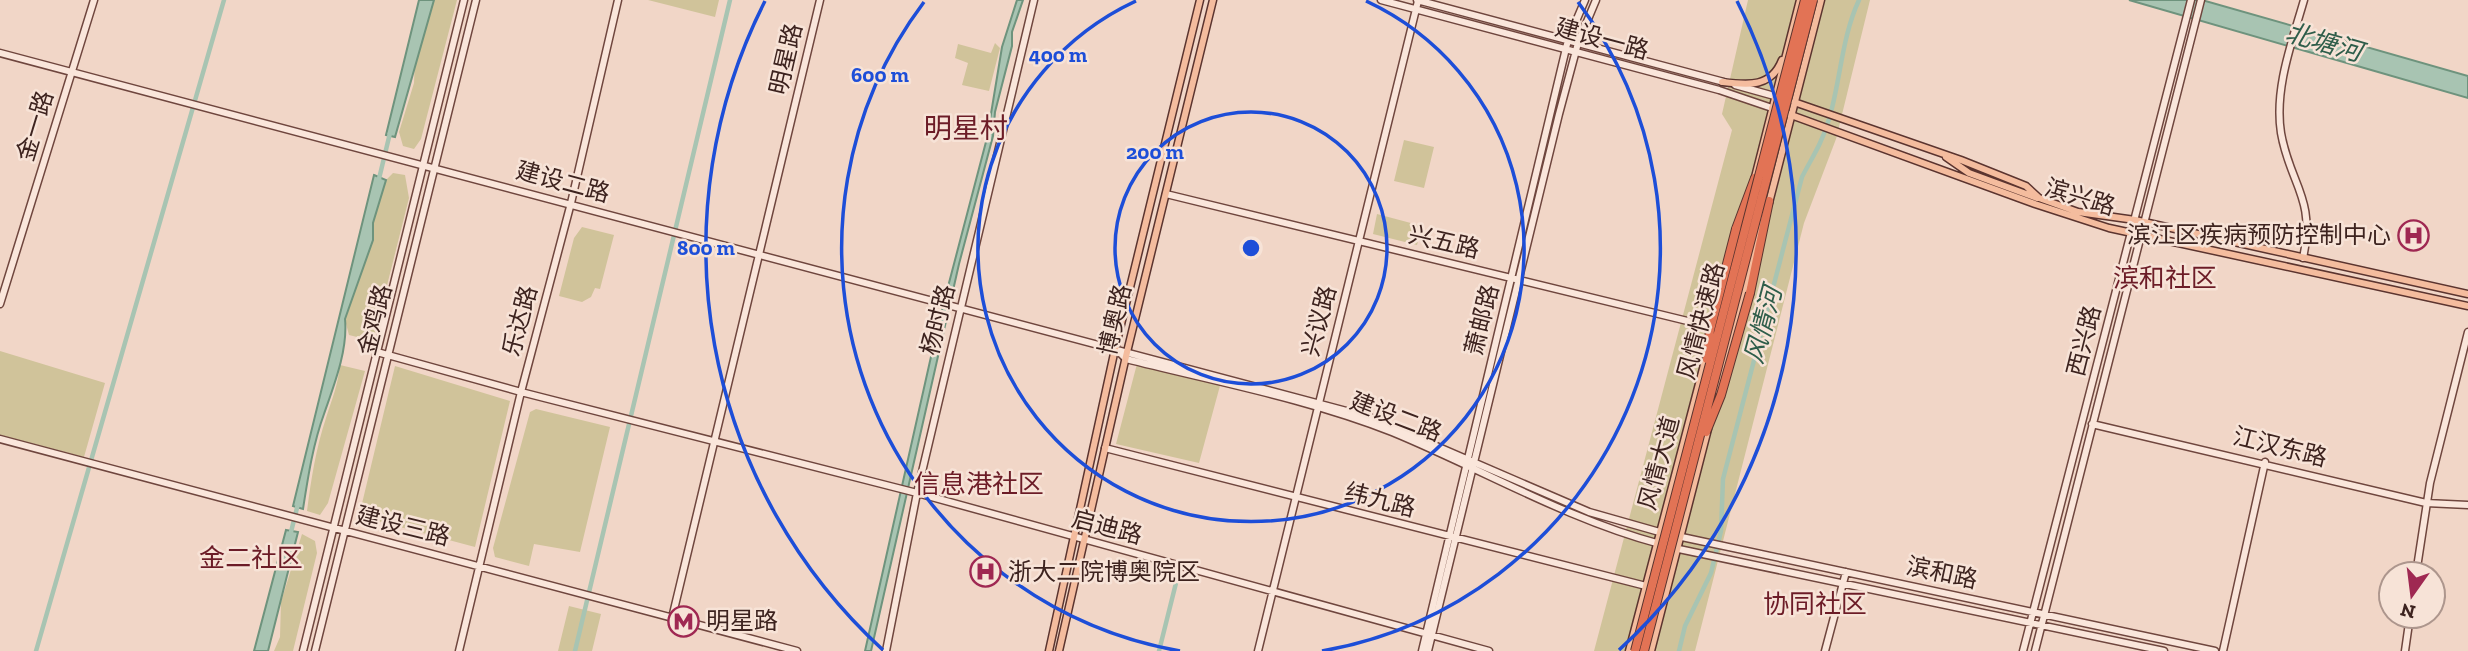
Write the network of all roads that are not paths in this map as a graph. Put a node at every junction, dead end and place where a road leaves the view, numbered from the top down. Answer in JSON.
{"nodes":[{"id":1,"x":94,"y":0,"type":"edge"},
{"id":2,"x":464,"y":0,"type":"edge"},
{"id":3,"x":477,"y":0,"type":"edge"},
{"id":4,"x":618,"y":0,"type":"edge"},
{"id":5,"x":820,"y":0,"type":"edge"},
{"id":6,"x":1034,"y":0,"type":"edge"},
{"id":7,"x":1200,"y":0,"type":"edge"},
{"id":8,"x":1213,"y":0,"type":"edge"},
{"id":9,"x":1381,"y":0,"type":"edge"},
{"id":10,"x":1417,"y":0,"type":"edge"},
{"id":11,"x":1586,"y":0,"type":"edge"},
{"id":12,"x":1596,"y":0,"type":"edge"},
{"id":13,"x":1803,"y":0,"type":"edge"},
{"id":14,"x":1814,"y":0,"type":"edge"},
{"id":15,"x":1821,"y":0,"type":"edge"},
{"id":16,"x":2191,"y":0,"type":"edge"},
{"id":17,"x":2201,"y":0,"type":"edge"},
{"id":18,"x":2304,"y":0,"type":"edge"},
{"id":19,"x":1416,"y":9,"type":"junction"},
{"id":20,"x":1791,"y":35,"type":"junction"},
{"id":21,"x":1568,"y":40,"type":"junction"},
{"id":22,"x":1578,"y":43,"type":"junction"},
{"id":23,"x":1566,"y":49,"type":"junction"},
{"id":24,"x":1576,"y":52,"type":"junction"},
{"id":25,"x":0,"y":53,"type":"edge"},
{"id":26,"x":72,"y":71,"type":"junction"},
{"id":27,"x":1722,"y":82,"type":"junction"},
{"id":28,"x":1776,"y":96,"type":"junction"},
{"id":29,"x":1794,"y":102,"type":"junction"},
{"id":30,"x":1772,"y":108,"type":"junction"},
{"id":31,"x":1791,"y":114,"type":"junction"},
{"id":32,"x":423,"y":164,"type":"junction"},
{"id":33,"x":434,"y":168,"type":"junction"},
{"id":34,"x":1755,"y":177,"type":"junction"},
{"id":35,"x":1166,"y":194,"type":"junction"},
{"id":36,"x":1769,"y":201,"type":"junction"},
{"id":37,"x":571,"y":203,"type":"junction"},
{"id":38,"x":2135,"y":220,"type":"junction"},
{"id":39,"x":2144,"y":222,"type":"junction"},
{"id":40,"x":2131,"y":232,"type":"junction"},
{"id":41,"x":2141,"y":235,"type":"junction"},
{"id":42,"x":1359,"y":241,"type":"junction"},
{"id":43,"x":759,"y":255,"type":"junction"},
{"id":44,"x":2303,"y":258,"type":"junction"},
{"id":45,"x":1515,"y":278,"type":"junction"},
{"id":46,"x":2468,"y":295,"type":"edge"},
{"id":47,"x":0,"y":304,"type":"edge"},
{"id":48,"x":2468,"y":306,"type":"edge"},
{"id":49,"x":957,"y":308,"type":"junction"},
{"id":50,"x":1714,"y":328,"type":"junction"},
{"id":51,"x":2468,"y":332,"type":"edge"},
{"id":52,"x":1115,"y":349,"type":"junction"},
{"id":53,"x":377,"y":352,"type":"junction"},
{"id":54,"x":387,"y":354,"type":"junction"},
{"id":55,"x":1126,"y":355,"type":"junction"},
{"id":56,"x":521,"y":392,"type":"junction"},
{"id":57,"x":1703,"y":393,"type":"junction"},
{"id":58,"x":1317,"y":406,"type":"junction"},
{"id":59,"x":2084,"y":422,"type":"junction"},
{"id":60,"x":2094,"y":424,"type":"junction"},
{"id":61,"x":0,"y":439,"type":"edge"},
{"id":62,"x":715,"y":441,"type":"junction"},
{"id":63,"x":1105,"y":448,"type":"junction"},
{"id":64,"x":1695,"y":457,"type":"junction"},
{"id":65,"x":2265,"y":463,"type":"junction"},
{"id":66,"x":1471,"y":464,"type":"junction"},
{"id":67,"x":914,"y":493,"type":"junction"},
{"id":68,"x":1295,"y":498,"type":"junction"},
{"id":69,"x":2426,"y":503,"type":"junction"},
{"id":70,"x":2468,"y":505,"type":"edge"},
{"id":71,"x":334,"y":529,"type":"junction"},
{"id":72,"x":344,"y":531,"type":"junction"},
{"id":73,"x":1660,"y":533,"type":"junction"},
{"id":74,"x":1681,"y":537,"type":"junction"},
{"id":75,"x":1453,"y":538,"type":"junction"},
{"id":76,"x":1076,"y":539,"type":"junction"},
{"id":77,"x":1085,"y":542,"type":"junction"},
{"id":78,"x":1658,"y":544,"type":"junction"},
{"id":79,"x":1677,"y":548,"type":"junction"},
{"id":80,"x":2418,"y":560,"type":"edge"},
{"id":81,"x":481,"y":566,"type":"junction"},
{"id":82,"x":1846,"y":572,"type":"junction"},
{"id":83,"x":1843,"y":583,"type":"junction"},
{"id":84,"x":1646,"y":586,"type":"junction"},
{"id":85,"x":1273,"y":593,"type":"junction"},
{"id":86,"x":2033,"y":612,"type":"junction"},
{"id":87,"x":2043,"y":615,"type":"junction"},
{"id":88,"x":672,"y":618,"type":"junction"},
{"id":89,"x":2030,"y":624,"type":"junction"},
{"id":90,"x":2041,"y":626,"type":"junction"},
{"id":91,"x":2408,"y":630,"type":"edge"},
{"id":92,"x":1429,"y":635,"type":"junction"},
{"id":93,"x":303,"y":651,"type":"edge"},
{"id":94,"x":314,"y":651,"type":"edge"},
{"id":95,"x":459,"y":651,"type":"edge"},
{"id":96,"x":797,"y":651,"type":"edge"},
{"id":97,"x":886,"y":651,"type":"edge"},
{"id":98,"x":1049,"y":651,"type":"edge"},
{"id":99,"x":1059,"y":651,"type":"edge"},
{"id":100,"x":1258,"y":651,"type":"edge"},
{"id":101,"x":1422,"y":651,"type":"edge"},
{"id":102,"x":1428,"y":651,"type":"edge"},
{"id":103,"x":1489,"y":651,"type":"edge"},
{"id":104,"x":1629,"y":651,"type":"edge"},
{"id":105,"x":1635,"y":651,"type":"edge"},
{"id":106,"x":1644,"y":651,"type":"edge"},
{"id":107,"x":1651,"y":651,"type":"edge"},
{"id":108,"x":1825,"y":651,"type":"edge"},
{"id":109,"x":2023,"y":651,"type":"edge"},
{"id":110,"x":2035,"y":651,"type":"edge"},
{"id":111,"x":2164,"y":651,"type":"edge"},
{"id":112,"x":2215,"y":651,"type":"edge"},
{"id":113,"x":2223,"y":651,"type":"edge"},
{"id":114,"x":2404,"y":651,"type":"edge"}],
"edges":[{"from":1,"to":26,"type":"street","name":"金一路"},
{"from":2,"to":32,"type":"street","name":"金鸡路"},
{"from":3,"to":33,"type":"street","name":"金鸡路"},
{"from":4,"to":37,"type":"street","name":"乐达路"},
{"from":5,"to":43,"type":"street","name":"明星路"},
{"from":6,"to":49,"type":"street","name":"杨时路"},
{"from":7,"to":52,"type":"main road","name":"博奥路"},
{"from":8,"to":35,"type":"main road","name":"博奥路"},
{"from":9,"to":19,"type":"street","name":"建设一路"},
{"from":10,"to":19,"type":"street","name":"兴议路"},
{"from":10,"to":21,"type":"street","name":"建设一路"},
{"from":11,"to":21,"type":"street","name":"萧邮路"},
{"from":12,"to":22,"type":"street"},
{"from":13,"to":20,"type":"main road","name":"风情大道"},
{"from":13,"to":57,"type":"highway","name":"风情快速路","bridge":true},
{"from":14,"to":64,"type":"highway","name":"风情快速路","bridge":true},
{"from":15,"to":29,"type":"main road","name":"风情大道"},
{"from":16,"to":38,"type":"street","name":"西兴路"},
{"from":17,"to":39,"type":"street","name":"西兴路"},
{"from":18,"to":44,"type":"street"},
{"from":19,"to":23,"type":"street","name":"建设一路"},
{"from":19,"to":42,"type":"street","name":"兴议路"},
{"from":20,"to":27,"type":"main road"},
{"from":20,"to":28,"type":"main road","name":"风情大道"},
{"from":21,"to":22,"type":"street","name":"建设一路"},
{"from":21,"to":23,"type":"street","name":"萧邮路"},
{"from":22,"to":24,"type":"street"},
{"from":22,"to":27,"type":"street","name":"建设一路"},
{"from":23,"to":24,"type":"street","name":"建设一路"},
{"from":23,"to":45,"type":"street","name":"萧邮路"},
{"from":24,"to":30,"type":"street","name":"建设一路"},
{"from":24,"to":45,"type":"street"},
{"from":25,"to":26,"type":"street","name":"建设二路"},
{"from":26,"to":32,"type":"street","name":"建设二路"},
{"from":26,"to":47,"type":"street","name":"金一路"},
{"from":27,"to":28,"type":"street","name":"建设一路"},
{"from":28,"to":29,"type":"street","name":"建设一路"},
{"from":28,"to":30,"type":"main road","name":"风情大道"},
{"from":29,"to":31,"type":"main road","name":"风情大道"},
{"from":29,"to":38,"type":"main road","name":"滨兴路"},
{"from":30,"to":31,"type":"main road","name":"滨兴路"},
{"from":30,"to":34,"type":"main road","name":"风情大道"},
{"from":31,"to":36,"type":"main road","name":"风情大道"},
{"from":31,"to":40,"type":"main road","name":"滨兴路"},
{"from":32,"to":33,"type":"street","name":"建设二路"},
{"from":32,"to":53,"type":"street","name":"金鸡路"},
{"from":33,"to":37,"type":"street","name":"建设二路"},
{"from":33,"to":54,"type":"street","name":"金鸡路"},
{"from":34,"to":50,"type":"main road","name":"风情大道"},
{"from":34,"to":57,"type":"highway","bridge":true},
{"from":35,"to":42,"type":"street","name":"兴五路"},
{"from":35,"to":55,"type":"main road","name":"博奥路"},
{"from":36,"to":64,"type":"highway","bridge":true},
{"from":36,"to":74,"type":"main road","name":"风情大道"},
{"from":37,"to":43,"type":"street","name":"建设二路"},
{"from":37,"to":56,"type":"street","name":"乐达路"},
{"from":38,"to":39,"type":"main road","name":"滨兴路"},
{"from":38,"to":40,"type":"street","name":"西兴路"},
{"from":39,"to":41,"type":"street","name":"西兴路"},
{"from":39,"to":44,"type":"main road","name":"滨兴路"},
{"from":40,"to":41,"type":"main road","name":"滨兴路"},
{"from":40,"to":59,"type":"street","name":"西兴路"},
{"from":41,"to":48,"type":"main road","name":"滨兴路"},
{"from":41,"to":60,"type":"street","name":"西兴路"},
{"from":42,"to":45,"type":"street","name":"兴五路"},
{"from":42,"to":58,"type":"street","name":"兴议路"},
{"from":43,"to":49,"type":"street","name":"建设二路"},
{"from":43,"to":62,"type":"street","name":"明星路"},
{"from":44,"to":46,"type":"main road","name":"滨兴路"},
{"from":45,"to":50,"type":"street","name":"兴五路"},
{"from":45,"to":66,"type":"street"},
{"from":49,"to":52,"type":"street","name":"建设二路"},
{"from":49,"to":67,"type":"street","name":"杨时路"},
{"from":50,"to":73,"type":"main road","name":"风情大道"},
{"from":51,"to":69,"type":"street"},
{"from":52,"to":55,"type":"street","name":"建设二路"},
{"from":52,"to":76,"type":"main road","name":"博奥路"},
{"from":53,"to":54,"type":"street","name":"启迪路"},
{"from":53,"to":71,"type":"street","name":"金鸡路"},
{"from":54,"to":56,"type":"street","name":"启迪路"},
{"from":54,"to":72,"type":"street","name":"金鸡路"},
{"from":55,"to":58,"type":"street","name":"建设二路"},
{"from":55,"to":63,"type":"main road","name":"博奥路"},
{"from":56,"to":62,"type":"street","name":"启迪路"},
{"from":56,"to":81,"type":"street","name":"乐达路"},
{"from":57,"to":105,"type":"highway","name":"风情快速路","bridge":true},
{"from":58,"to":66,"type":"street","name":"建设二路"},
{"from":58,"to":68,"type":"street","name":"兴议路"},
{"from":59,"to":60,"type":"street","name":"江汉东路"},
{"from":59,"to":86,"type":"street","name":"西兴路"},
{"from":60,"to":65,"type":"street","name":"江汉东路"},
{"from":60,"to":87,"type":"street","name":"西兴路"},
{"from":61,"to":71,"type":"street","name":"建设三路"},
{"from":62,"to":67,"type":"street","name":"启迪路"},
{"from":62,"to":88,"type":"street","name":"明星路"},
{"from":63,"to":68,"type":"street","name":"纬九路"},
{"from":63,"to":77,"type":"main road","name":"博奥路"},
{"from":64,"to":106,"type":"highway","name":"风情快速路","bridge":true},
{"from":65,"to":69,"type":"street","name":"江汉东路"},
{"from":65,"to":113,"type":"street"},
{"from":66,"to":73,"type":"street","name":"建设二路"},
{"from":66,"to":75,"type":"street"},
{"from":66,"to":78,"type":"street","name":"建设二路"},
{"from":67,"to":76,"type":"street","name":"启迪路"},
{"from":67,"to":97,"type":"street","name":"杨时路"},
{"from":68,"to":75,"type":"street","name":"纬九路"},
{"from":68,"to":85,"type":"street","name":"兴议路"},
{"from":69,"to":70,"type":"street","name":"江汉东路"},
{"from":69,"to":80,"type":"street"},
{"from":71,"to":72,"type":"street","name":"建设三路"},
{"from":71,"to":93,"type":"street","name":"金鸡路"},
{"from":72,"to":81,"type":"street","name":"建设三路"},
{"from":72,"to":94,"type":"street","name":"金鸡路"},
{"from":73,"to":74,"type":"street","name":"滨和路"},
{"from":73,"to":78,"type":"main road","name":"风情大道"},
{"from":74,"to":79,"type":"main road","name":"风情大道"},
{"from":74,"to":82,"type":"street","name":"滨和路"},
{"from":75,"to":84,"type":"street","name":"纬九路"},
{"from":75,"to":92,"type":"street"},
{"from":76,"to":77,"type":"street","name":"启迪路"},
{"from":76,"to":98,"type":"main road","name":"博奥路"},
{"from":77,"to":85,"type":"street","name":"启迪路"},
{"from":77,"to":99,"type":"main road","name":"博奥路"},
{"from":78,"to":79,"type":"street","name":"滨和路"},
{"from":78,"to":84,"type":"main road","name":"风情大道"},
{"from":79,"to":83,"type":"street","name":"滨和路"},
{"from":79,"to":107,"type":"main road","name":"风情大道"},
{"from":81,"to":88,"type":"street","name":"建设三路"},
{"from":81,"to":95,"type":"street","name":"乐达路"},
{"from":82,"to":83,"type":"street"},
{"from":82,"to":86,"type":"street","name":"滨和路"},
{"from":83,"to":89,"type":"street","name":"滨和路"},
{"from":83,"to":108,"type":"street"},
{"from":84,"to":104,"type":"main road","name":"风情大道"},
{"from":85,"to":92,"type":"street","name":"启迪路"},
{"from":85,"to":100,"type":"street","name":"兴议路"},
{"from":86,"to":87,"type":"street","name":"滨和路"},
{"from":86,"to":89,"type":"street","name":"西兴路"},
{"from":87,"to":90,"type":"street","name":"西兴路"},
{"from":87,"to":112,"type":"street","name":"滨和路"},
{"from":88,"to":96,"type":"street","name":"建设三路"},
{"from":89,"to":90,"type":"street","name":"滨和路"},
{"from":89,"to":109,"type":"street","name":"西兴路"},
{"from":90,"to":110,"type":"street","name":"西兴路"},
{"from":90,"to":111,"type":"street","name":"滨和路"},
{"from":91,"to":114,"type":"street"},
{"from":92,"to":101,"type":"street"},
{"from":92,"to":102,"type":"street"},
{"from":92,"to":103,"type":"street","name":"启迪路"}]}
